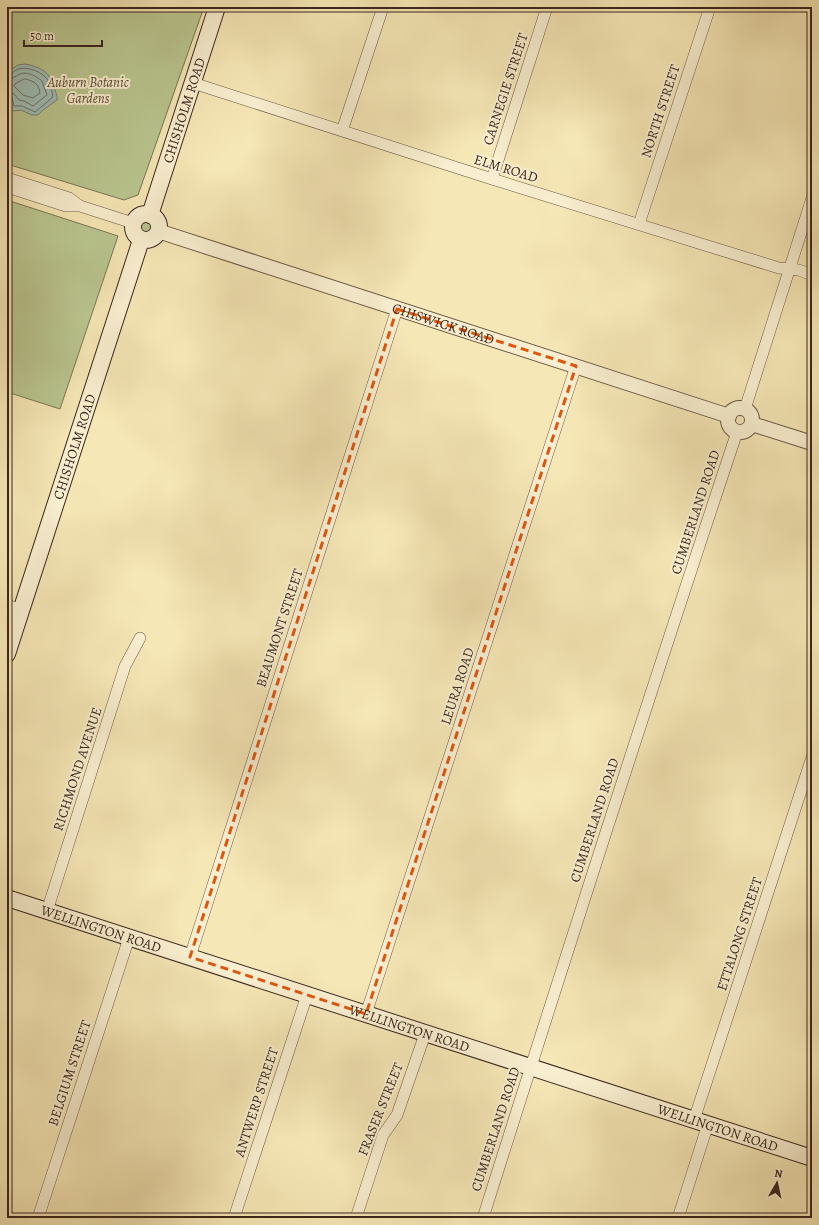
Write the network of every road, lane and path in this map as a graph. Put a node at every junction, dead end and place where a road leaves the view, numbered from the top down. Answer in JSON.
{"nodes":[{"id":1,"x":218,"y":7,"type":"edge"},
{"id":2,"x":383,"y":7,"type":"edge"},
{"id":3,"x":547,"y":7,"type":"edge"},
{"id":4,"x":710,"y":7,"type":"edge"},
{"id":5,"x":193,"y":83,"type":"junction"},
{"id":6,"x":342,"y":131,"type":"junction"},
{"id":7,"x":7,"y":178,"type":"edge"},
{"id":8,"x":492,"y":179,"type":"junction"},
{"id":9,"x":7,"y":187,"type":"edge"},
{"id":10,"x":812,"y":198,"type":"edge"},
{"id":11,"x":80,"y":206,"type":"junction"},
{"id":12,"x":150,"y":215,"type":"junction"},
{"id":13,"x":133,"y":223,"type":"junction"},
{"id":14,"x":639,"y":224,"type":"junction"},
{"id":15,"x":158,"y":231,"type":"junction"},
{"id":16,"x":141,"y":240,"type":"junction"},
{"id":17,"x":789,"y":269,"type":"junction"},
{"id":18,"x":812,"y":275,"type":"edge"},
{"id":19,"x":397,"y":308,"type":"junction"},
{"id":20,"x":576,"y":366,"type":"junction"},
{"id":21,"x":745,"y":409,"type":"junction"},
{"id":22,"x":729,"y":416,"type":"junction"},
{"id":23,"x":752,"y":424,"type":"junction"},
{"id":24,"x":737,"y":432,"type":"junction"},
{"id":25,"x":812,"y":443,"type":"edge"},
{"id":26,"x":14,"y":607,"type":"edge"},
{"id":27,"x":140,"y":638,"type":"dead end"},
{"id":28,"x":7,"y":654,"type":"edge"},
{"id":29,"x":812,"y":757,"type":"edge"},
{"id":30,"x":7,"y":898,"type":"edge"},
{"id":31,"x":47,"y":911,"type":"junction"},
{"id":32,"x":129,"y":938,"type":"junction"},
{"id":33,"x":190,"y":957,"type":"junction"},
{"id":34,"x":307,"y":996,"type":"junction"},
{"id":35,"x":366,"y":1014,"type":"junction"},
{"id":36,"x":425,"y":1034,"type":"junction"},
{"id":37,"x":530,"y":1068,"type":"junction"},
{"id":38,"x":701,"y":1122,"type":"junction"},
{"id":39,"x":812,"y":1158,"type":"edge"},
{"id":40,"x":38,"y":1218,"type":"edge"},
{"id":41,"x":234,"y":1218,"type":"edge"},
{"id":42,"x":356,"y":1218,"type":"edge"},
{"id":43,"x":483,"y":1218,"type":"edge"},
{"id":44,"x":678,"y":1218,"type":"edge"}],
"edges":[{"from":1,"to":5,"type":"main road","name":"CHISHOLM ROAD"},
{"from":2,"to":6,"type":"street"},
{"from":3,"to":8,"type":"street","name":"CARNEGIE STREET"},
{"from":4,"to":14,"type":"street","name":"NORTH STREET"},
{"from":5,"to":6,"type":"street","name":"ELM ROAD"},
{"from":5,"to":12,"type":"main road","name":"CHISHOLM ROAD"},
{"from":6,"to":8,"type":"street","name":"ELM ROAD"},
{"from":7,"to":11,"type":"street"},
{"from":8,"to":14,"type":"street","name":"ELM ROAD"},
{"from":9,"to":11,"type":"street"},
{"from":10,"to":17,"type":"street"},
{"from":11,"to":13,"type":"street"},
{"from":12,"to":13,"type":"main road"},
{"from":12,"to":15,"type":"main road"},
{"from":13,"to":16,"type":"main road"},
{"from":14,"to":17,"type":"street","name":"ELM ROAD"},
{"from":15,"to":16,"type":"main road"},
{"from":15,"to":19,"type":"street","name":"CHISWICK ROAD"},
{"from":16,"to":26,"type":"main road","name":"CHISHOLM ROAD"},
{"from":17,"to":18,"type":"street","name":"ELM ROAD"},
{"from":17,"to":21,"type":"street"},
{"from":19,"to":20,"type":"street","name":"CHISWICK ROAD"},
{"from":19,"to":33,"type":"street","name":"BEAUMONT STREET"},
{"from":20,"to":22,"type":"street","name":"CHISWICK ROAD"},
{"from":20,"to":35,"type":"street","name":"LEURA ROAD"},
{"from":21,"to":22,"type":"street"},
{"from":21,"to":23,"type":"street"},
{"from":22,"to":24,"type":"street"},
{"from":23,"to":24,"type":"street"},
{"from":23,"to":25,"type":"street"},
{"from":24,"to":37,"type":"street","name":"CUMBERLAND ROAD"},
{"from":26,"to":28,"type":"main road","name":"CHISHOLM ROAD"},
{"from":27,"to":31,"type":"street","name":"RICHMOND AVENUE"},
{"from":29,"to":38,"type":"street","name":"ETTALONG STREET"},
{"from":30,"to":31,"type":"main road","name":"WELLINGTON ROAD"},
{"from":31,"to":32,"type":"main road","name":"WELLINGTON ROAD"},
{"from":32,"to":33,"type":"main road","name":"WELLINGTON ROAD"},
{"from":32,"to":40,"type":"street","name":"BELGIUM STREET"},
{"from":33,"to":34,"type":"main road","name":"WELLINGTON ROAD"},
{"from":34,"to":35,"type":"main road","name":"WELLINGTON ROAD"},
{"from":34,"to":41,"type":"street","name":"ANTWERP STREET"},
{"from":35,"to":36,"type":"main road","name":"WELLINGTON ROAD"},
{"from":36,"to":37,"type":"main road","name":"WELLINGTON ROAD"},
{"from":36,"to":42,"type":"street","name":"FRASER STREET"},
{"from":37,"to":38,"type":"main road","name":"WELLINGTON ROAD"},
{"from":37,"to":43,"type":"street","name":"CUMBERLAND ROAD"},
{"from":38,"to":39,"type":"main road","name":"WELLINGTON ROAD"},
{"from":38,"to":44,"type":"street","name":"ETTALONG STREET"}]}
